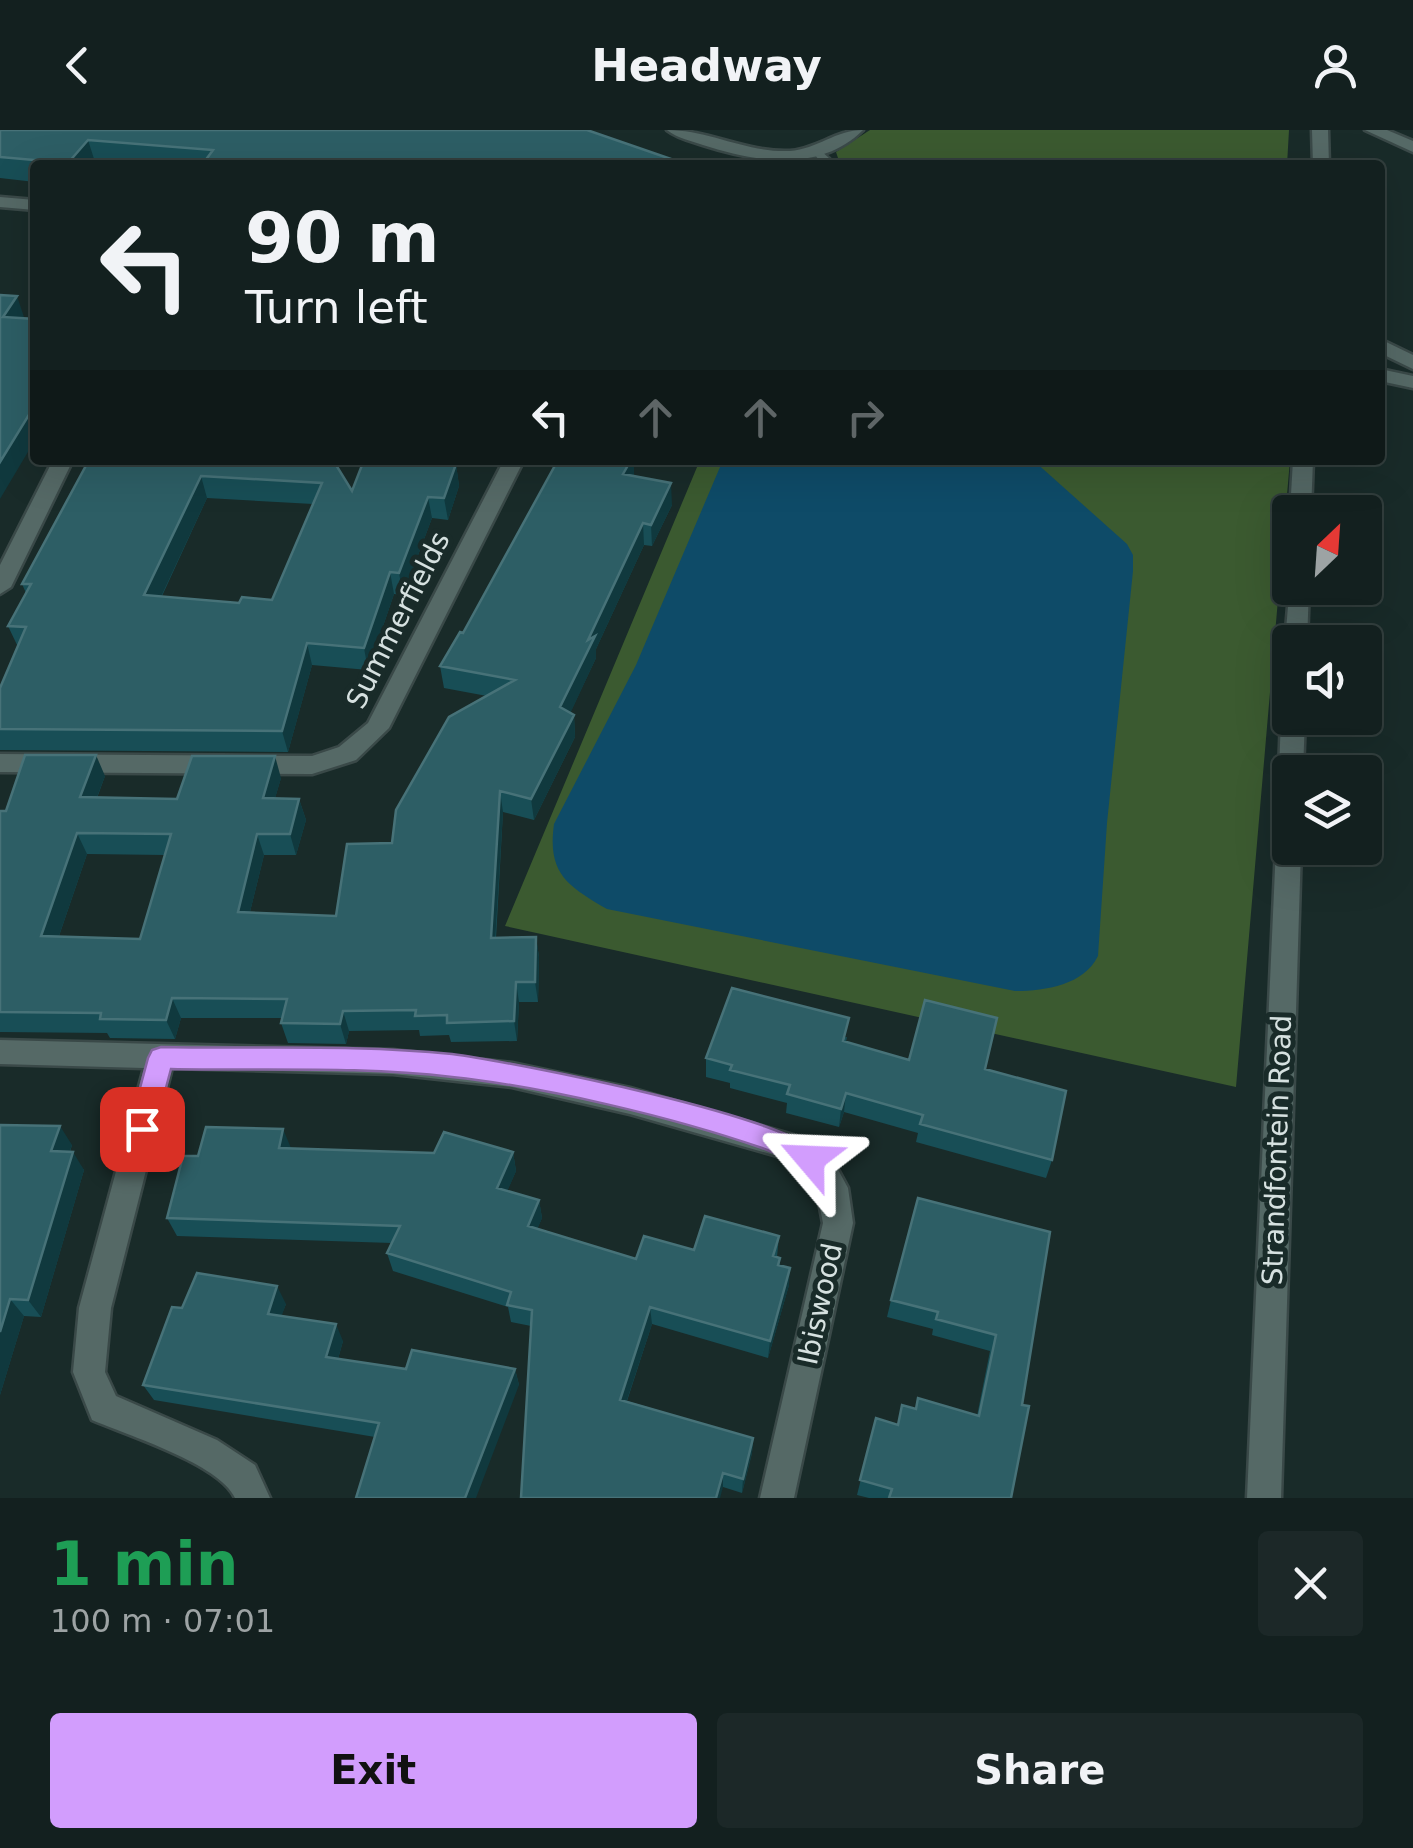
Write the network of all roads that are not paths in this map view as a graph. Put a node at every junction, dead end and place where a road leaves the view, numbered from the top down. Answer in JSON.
{"nodes":[{"id":1,"x":675,"y":130,"type":"edge"},
{"id":2,"x":854,"y":130,"type":"edge"},
{"id":3,"x":1320,"y":130,"type":"edge"},
{"id":4,"x":1373,"y":130,"type":"edge"},
{"id":5,"x":1413,"y":147,"type":"edge"},
{"id":6,"x":820,"y":158,"type":"edge"},
{"id":7,"x":1322,"y":160,"type":"edge"},
{"id":8,"x":0,"y":202,"type":"edge"},
{"id":9,"x":30,"y":205,"type":"edge"},
{"id":10,"x":1385,"y":348,"type":"edge"},
{"id":11,"x":1413,"y":363,"type":"edge"},
{"id":12,"x":1385,"y":376,"type":"edge"},
{"id":13,"x":1413,"y":382,"type":"edge"},
{"id":14,"x":1385,"y":391,"type":"edge"},
{"id":15,"x":1413,"y":396,"type":"edge"},
{"id":16,"x":61,"y":465,"type":"edge"},
{"id":17,"x":511,"y":465,"type":"edge"},
{"id":18,"x":1303,"y":465,"type":"edge"},
{"id":19,"x":1302,"y":495,"type":"edge"},
{"id":20,"x":0,"y":587,"type":"edge"},
{"id":21,"x":0,"y":763,"type":"edge"},
{"id":22,"x":1288,"y":865,"type":"edge"},
{"id":23,"x":0,"y":1052,"type":"edge"},
{"id":24,"x":161,"y":1058,"type":"junction"},
{"id":25,"x":253,"y":1498,"type":"edge"},
{"id":26,"x":777,"y":1498,"type":"edge"},
{"id":27,"x":1264,"y":1498,"type":"edge"}],
"edges":[{"from":1,"to":6,"type":"street"},
{"from":2,"to":6,"type":"street"},
{"from":3,"to":7,"type":"street"},
{"from":4,"to":5,"type":"street"},
{"from":8,"to":9,"type":"street"},
{"from":10,"to":11,"type":"street"},
{"from":12,"to":13,"type":"street"},
{"from":14,"to":15,"type":"street"},
{"from":16,"to":20,"type":"street"},
{"from":17,"to":21,"type":"street","name":"Summerfields"},
{"from":18,"to":19,"type":"street"},
{"from":22,"to":27,"type":"street","name":"Strandfontein Road"},
{"from":23,"to":24,"type":"street","name":"Ibiswood"},
{"from":24,"to":25,"type":"street"},
{"from":24,"to":26,"type":"street","name":"Ibiswood"}]}
